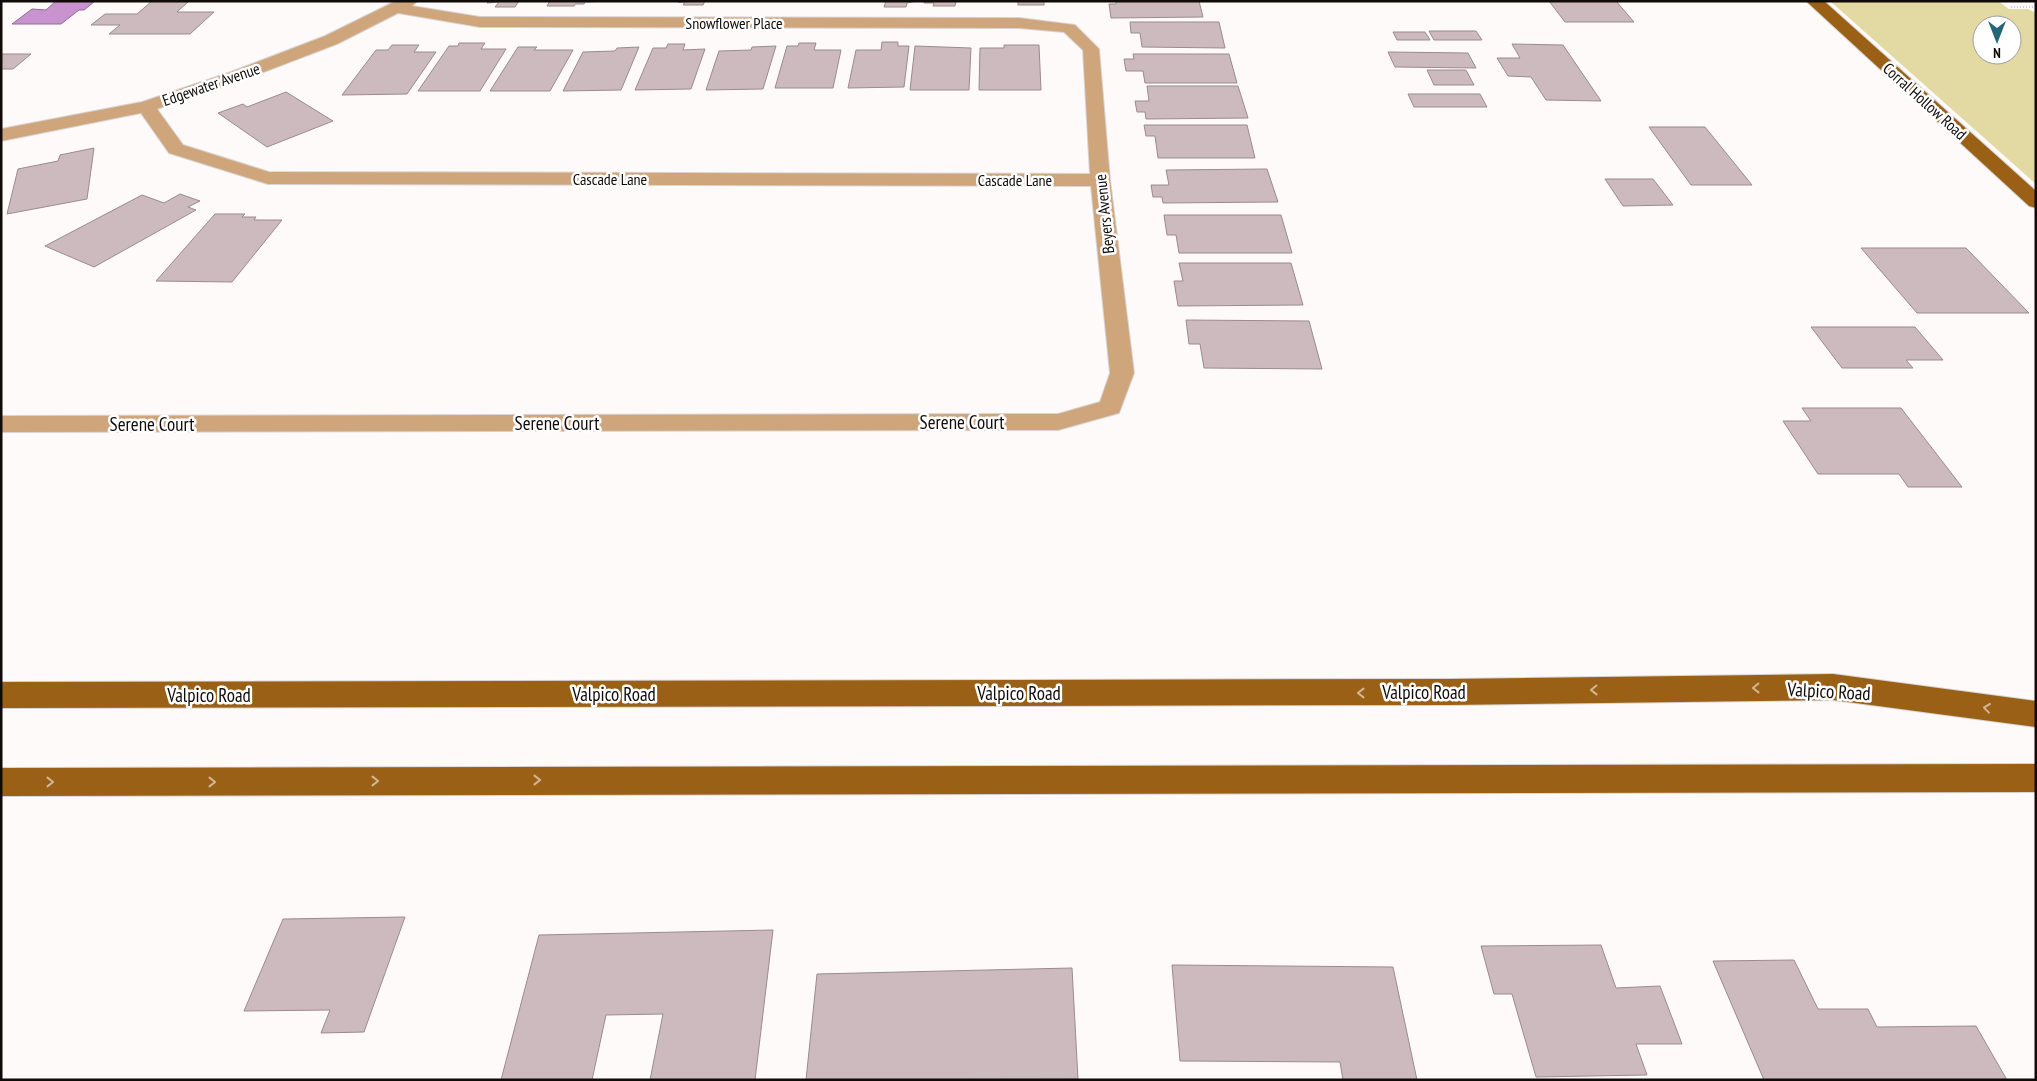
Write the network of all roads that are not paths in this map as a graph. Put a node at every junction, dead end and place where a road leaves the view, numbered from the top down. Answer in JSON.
{"nodes":[{"id":1,"x":1814,"y":1,"type":"edge"},
{"id":2,"x":404,"y":4,"type":"edge"},
{"id":3,"x":1069,"y":28,"type":"joint"},
{"id":4,"x":146,"y":107,"type":"junction"},
{"id":5,"x":1,"y":135,"type":"edge"},
{"id":6,"x":1100,"y":180,"type":"junction"},
{"id":7,"x":2036,"y":202,"type":"edge"},
{"id":8,"x":1110,"y":407,"type":"joint"},
{"id":9,"x":1,"y":424,"type":"edge"},
{"id":10,"x":1,"y":695,"type":"edge"},
{"id":11,"x":2036,"y":714,"type":"edge"},
{"id":12,"x":2036,"y":778,"type":"edge"},
{"id":13,"x":1,"y":782,"type":"edge"}],
"edges":[{"from":1,"to":7,"type":"main road","name":"Corral Hollow Road"},
{"from":2,"to":3,"type":"street","name":"Snowflower Place"},
{"from":2,"to":4,"type":"street","name":"Edgewater Avenue"},
{"from":3,"to":6,"type":"street","name":"Beyers Avenue"},
{"from":4,"to":5,"type":"street","name":"Edgewater Avenue"},
{"from":4,"to":6,"type":"street","name":"Cascade Lane"},
{"from":6,"to":8,"type":"street","name":"Beyers Avenue"},
{"from":8,"to":9,"type":"street","name":"Serene Court"},
{"from":11,"to":10,"type":"main road","name":"Valpico Road","one_way":true},
{"from":13,"to":12,"type":"main road","one_way":true}]}
